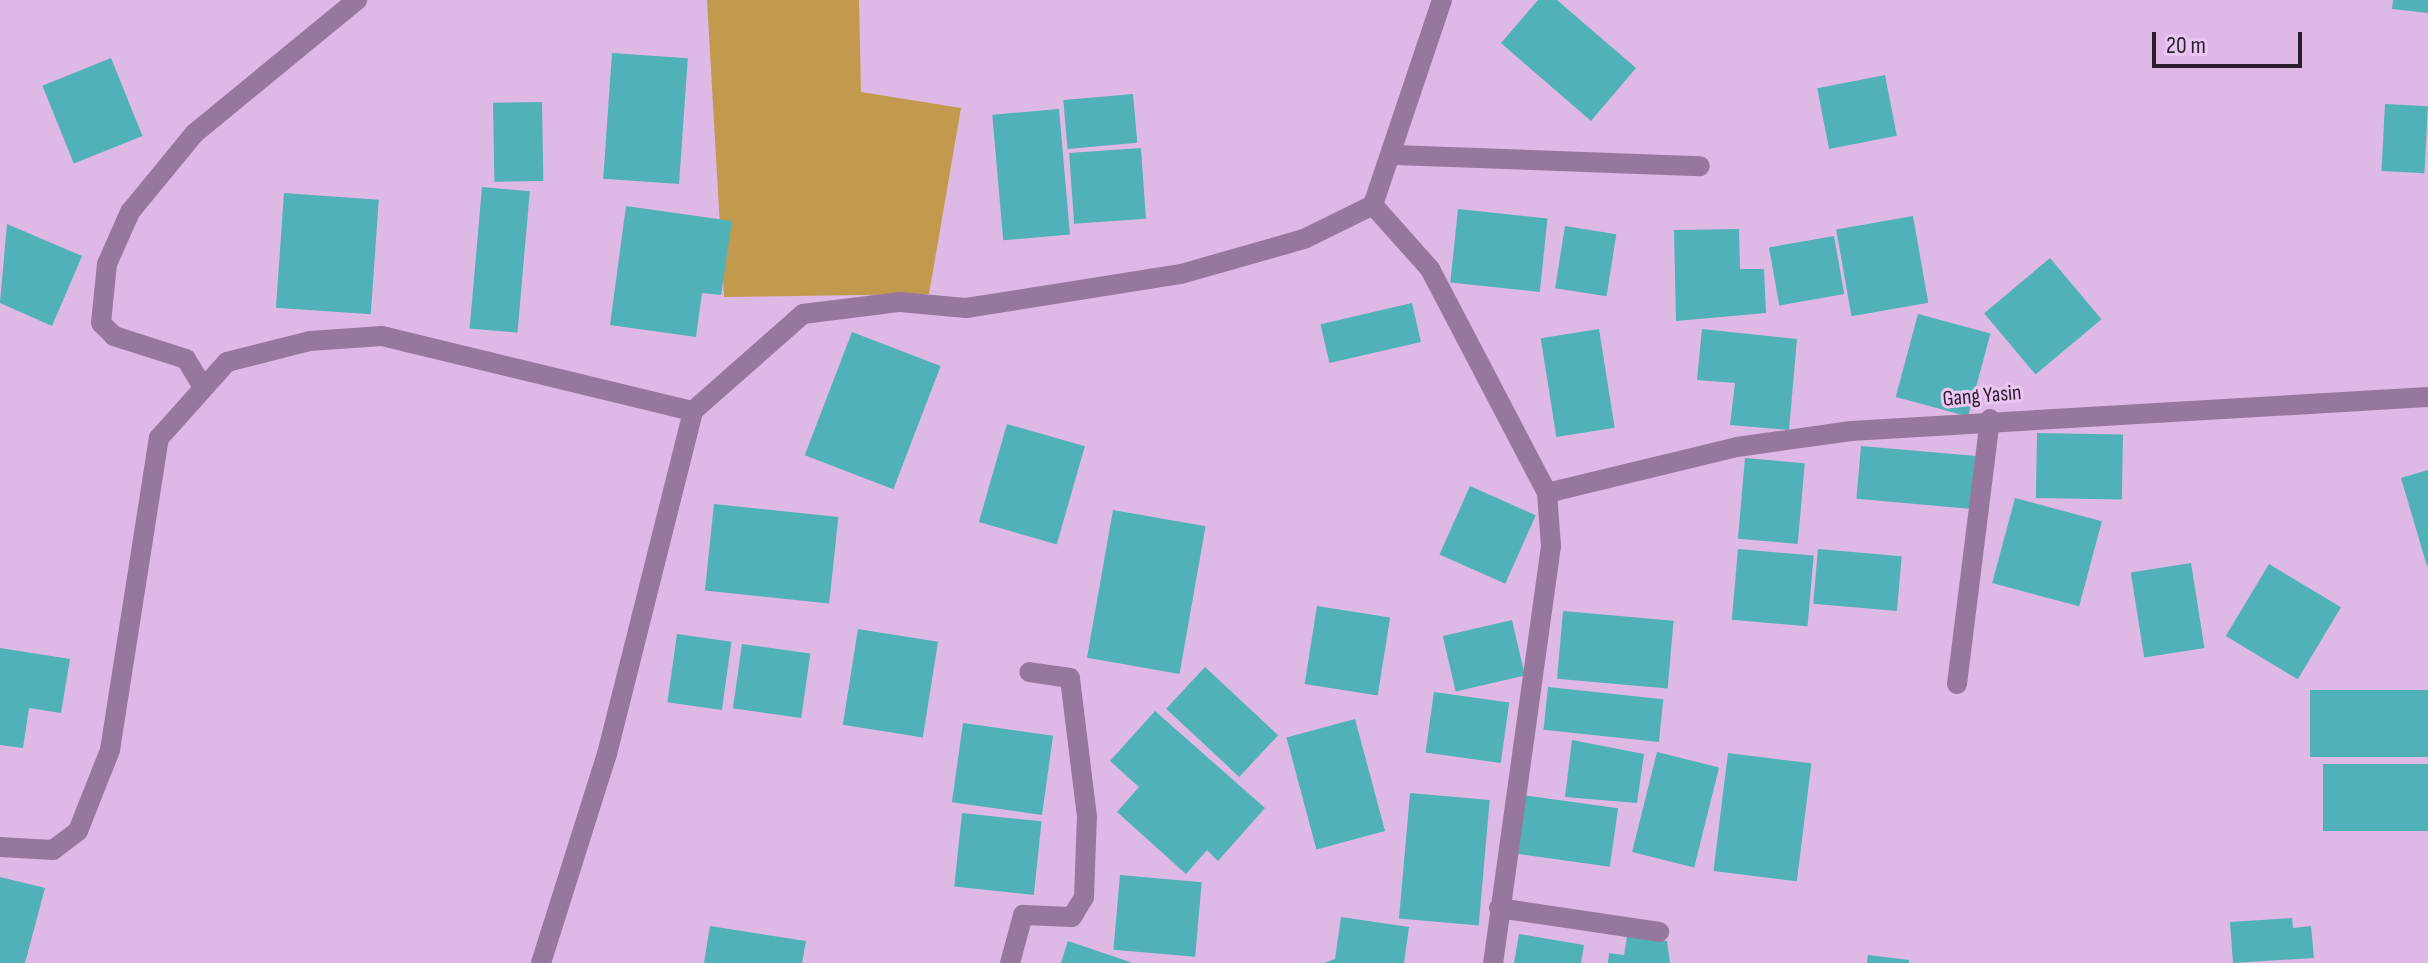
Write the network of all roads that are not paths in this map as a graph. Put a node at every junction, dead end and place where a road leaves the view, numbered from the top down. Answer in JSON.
{"nodes":[{"id":1,"x":357,"y":0,"type":"edge"},
{"id":2,"x":1442,"y":0,"type":"edge"},
{"id":3,"x":1395,"y":155,"type":"junction"},
{"id":4,"x":1700,"y":166,"type":"dead end"},
{"id":5,"x":1373,"y":205,"type":"junction"},
{"id":6,"x":201,"y":384,"type":"junction"},
{"id":7,"x":2428,"y":397,"type":"edge"},
{"id":8,"x":693,"y":411,"type":"junction"},
{"id":9,"x":1990,"y":419,"type":"junction"},
{"id":10,"x":1547,"y":493,"type":"junction"},
{"id":11,"x":1029,"y":672,"type":"dead end"},
{"id":12,"x":1957,"y":684,"type":"dead end"},
{"id":13,"x":0,"y":847,"type":"edge"},
{"id":14,"x":1499,"y":908,"type":"junction"},
{"id":15,"x":1659,"y":932,"type":"dead end"},
{"id":16,"x":541,"y":963,"type":"edge"},
{"id":17,"x":1010,"y":963,"type":"edge"},
{"id":18,"x":1493,"y":963,"type":"edge"}],
"edges":[{"from":1,"to":6,"type":"street"},
{"from":2,"to":3,"type":"street"},
{"from":3,"to":4,"type":"street"},
{"from":3,"to":5,"type":"street"},
{"from":5,"to":8,"type":"street"},
{"from":5,"to":10,"type":"street"},
{"from":6,"to":8,"type":"street"},
{"from":6,"to":13,"type":"street"},
{"from":7,"to":9,"type":"street","name":"Gang Yasin"},
{"from":8,"to":16,"type":"street"},
{"from":9,"to":10,"type":"street","name":"Gang Yasin"},
{"from":9,"to":12,"type":"street"},
{"from":10,"to":14,"type":"street"},
{"from":11,"to":17,"type":"street"},
{"from":14,"to":15,"type":"street"},
{"from":14,"to":18,"type":"street"}]}
